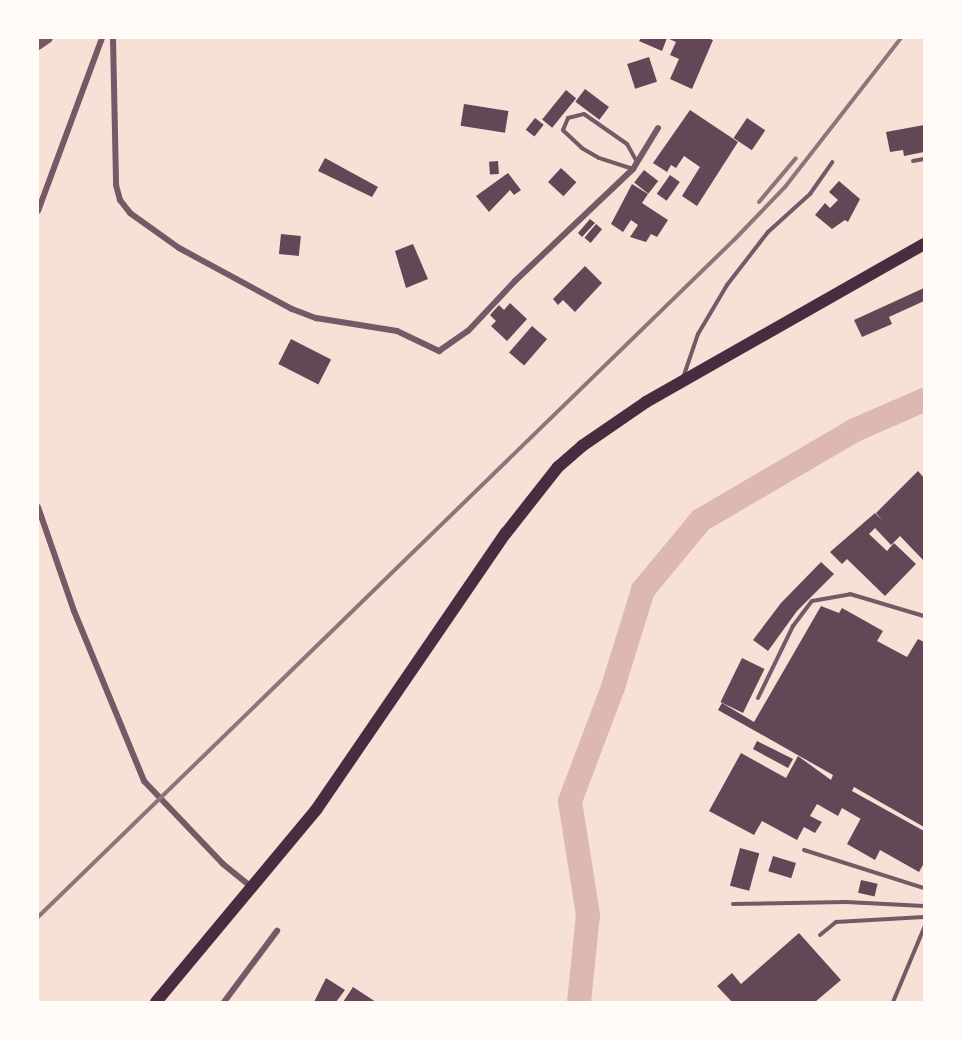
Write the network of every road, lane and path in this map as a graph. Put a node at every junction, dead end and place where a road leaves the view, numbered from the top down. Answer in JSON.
{"nodes":[{"id":1,"x":48,"y":38,"type":"edge"},
{"id":2,"x":102,"y":38,"type":"edge"},
{"id":3,"x":113,"y":38,"type":"edge"},
{"id":4,"x":38,"y":45,"type":"edge"},
{"id":5,"x":658,"y":128,"type":"dead end"},
{"id":6,"x":924,"y":159,"type":"edge"},
{"id":7,"x":913,"y":161,"type":"dead end"},
{"id":8,"x":637,"y":162,"type":"junction"},
{"id":9,"x":832,"y":162,"type":"dead end"},
{"id":10,"x":633,"y":169,"type":"junction"},
{"id":11,"x":38,"y":211,"type":"edge"},
{"id":12,"x":924,"y":244,"type":"edge"},
{"id":13,"x":682,"y":381,"type":"junction"},
{"id":14,"x":38,"y":507,"type":"edge"},
{"id":15,"x":924,"y":616,"type":"edge"},
{"id":16,"x":758,"y":698,"type":"dead end"},
{"id":17,"x":804,"y":850,"type":"dead end"},
{"id":18,"x":252,"y":888,"type":"junction"},
{"id":19,"x":924,"y":888,"type":"edge"},
{"id":20,"x":733,"y":904,"type":"dead end"},
{"id":21,"x":924,"y":906,"type":"edge"},
{"id":22,"x":924,"y":917,"type":"edge"},
{"id":23,"x":924,"y":928,"type":"edge"},
{"id":24,"x":277,"y":931,"type":"dead end"},
{"id":25,"x":820,"y":935,"type":"dead end"},
{"id":26,"x":156,"y":1002,"type":"edge"},
{"id":27,"x":225,"y":1002,"type":"edge"},
{"id":28,"x":893,"y":1002,"type":"edge"}],
"edges":[{"from":1,"to":4,"type":"street"},
{"from":2,"to":11,"type":"street"},
{"from":3,"to":10,"type":"street"},
{"from":5,"to":8,"type":"street"},
{"from":6,"to":7,"type":"lane"},
{"from":8,"to":10,"type":"street"},
{"from":8,"to":10,"type":"lane"},
{"from":9,"to":13,"type":"lane"},
{"from":12,"to":13,"type":"main road"},
{"from":13,"to":18,"type":"main road"},
{"from":14,"to":18,"type":"street"},
{"from":15,"to":16,"type":"lane"},
{"from":17,"to":19,"type":"lane"},
{"from":18,"to":26,"type":"main road"},
{"from":20,"to":21,"type":"lane"},
{"from":22,"to":25,"type":"lane"},
{"from":23,"to":28,"type":"lane"},
{"from":24,"to":27,"type":"street"}]}
